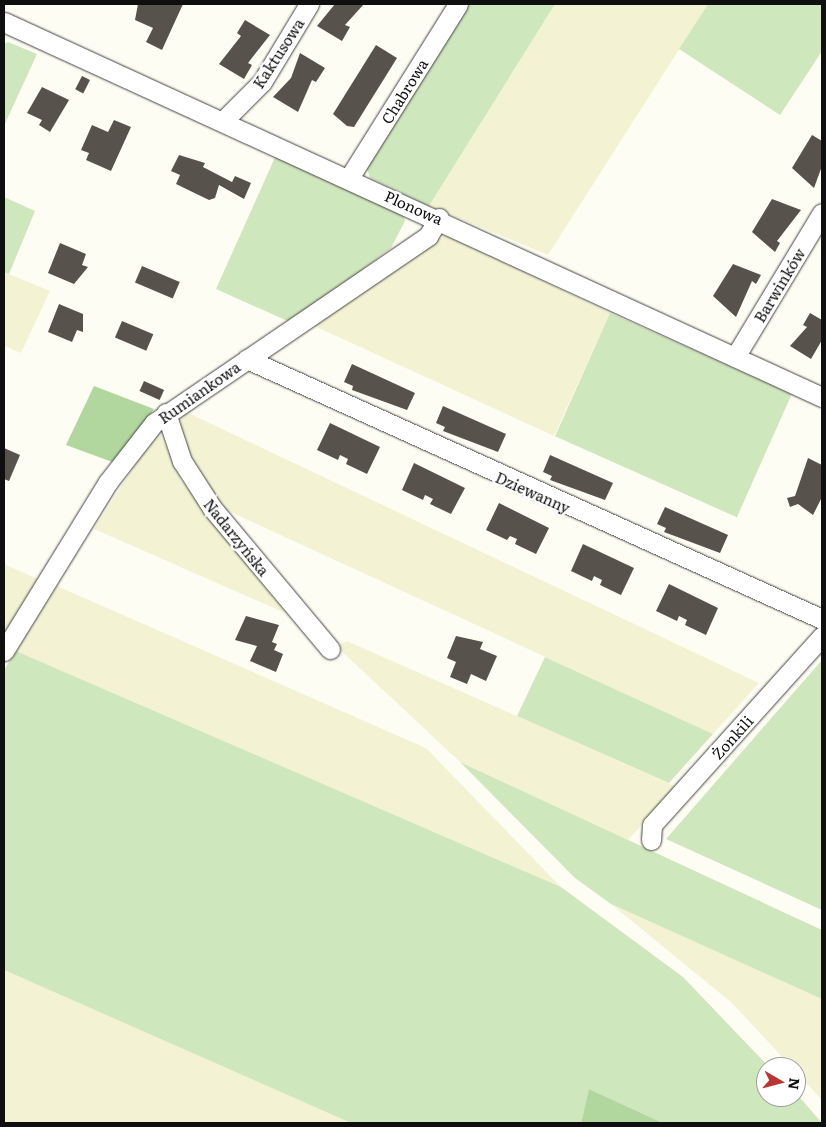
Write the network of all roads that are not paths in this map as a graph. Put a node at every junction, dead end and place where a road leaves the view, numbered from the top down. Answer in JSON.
{"nodes":[{"id":1,"x":309,"y":4,"type":"edge"},
{"id":2,"x":458,"y":4,"type":"edge"},
{"id":3,"x":4,"y":22,"type":"edge"},
{"id":4,"x":223,"y":121,"type":"junction"},
{"id":5,"x":349,"y":178,"type":"junction"},
{"id":6,"x":822,"y":213,"type":"edge"},
{"id":7,"x":439,"y":218,"type":"junction"},
{"id":8,"x":735,"y":357,"type":"junction"},
{"id":9,"x":247,"y":359,"type":"junction"},
{"id":10,"x":822,"y":397,"type":"edge"},
{"id":11,"x":166,"y":413,"type":"junction"},
{"id":12,"x":822,"y":619,"type":"edge"},
{"id":13,"x":822,"y":636,"type":"edge"},
{"id":14,"x":330,"y":648,"type":"dead end"},
{"id":15,"x":4,"y":651,"type":"edge"},
{"id":16,"x":651,"y":840,"type":"dead end"}],
"edges":[{"from":1,"to":4,"type":"street","name":"Kaktusowa"},
{"from":2,"to":5,"type":"street","name":"Chabrowa"},
{"from":3,"to":4,"type":"street","name":"Plonowa"},
{"from":4,"to":5,"type":"street","name":"Plonowa"},
{"from":5,"to":7,"type":"street","name":"Plonowa"},
{"from":6,"to":8,"type":"street","name":"Barwinków"},
{"from":7,"to":8,"type":"street","name":"Plonowa"},
{"from":7,"to":9,"type":"street","name":"Rumiankowa"},
{"from":8,"to":10,"type":"street","name":"Plonowa"},
{"from":9,"to":11,"type":"street","name":"Rumiankowa"},
{"from":9,"to":12,"type":"street","name":"Dziewanny"},
{"from":11,"to":14,"type":"street","name":"Nadarzyńska"},
{"from":11,"to":15,"type":"street","name":"Rumiankowa"},
{"from":13,"to":16,"type":"street","name":"Żonkili"}]}
